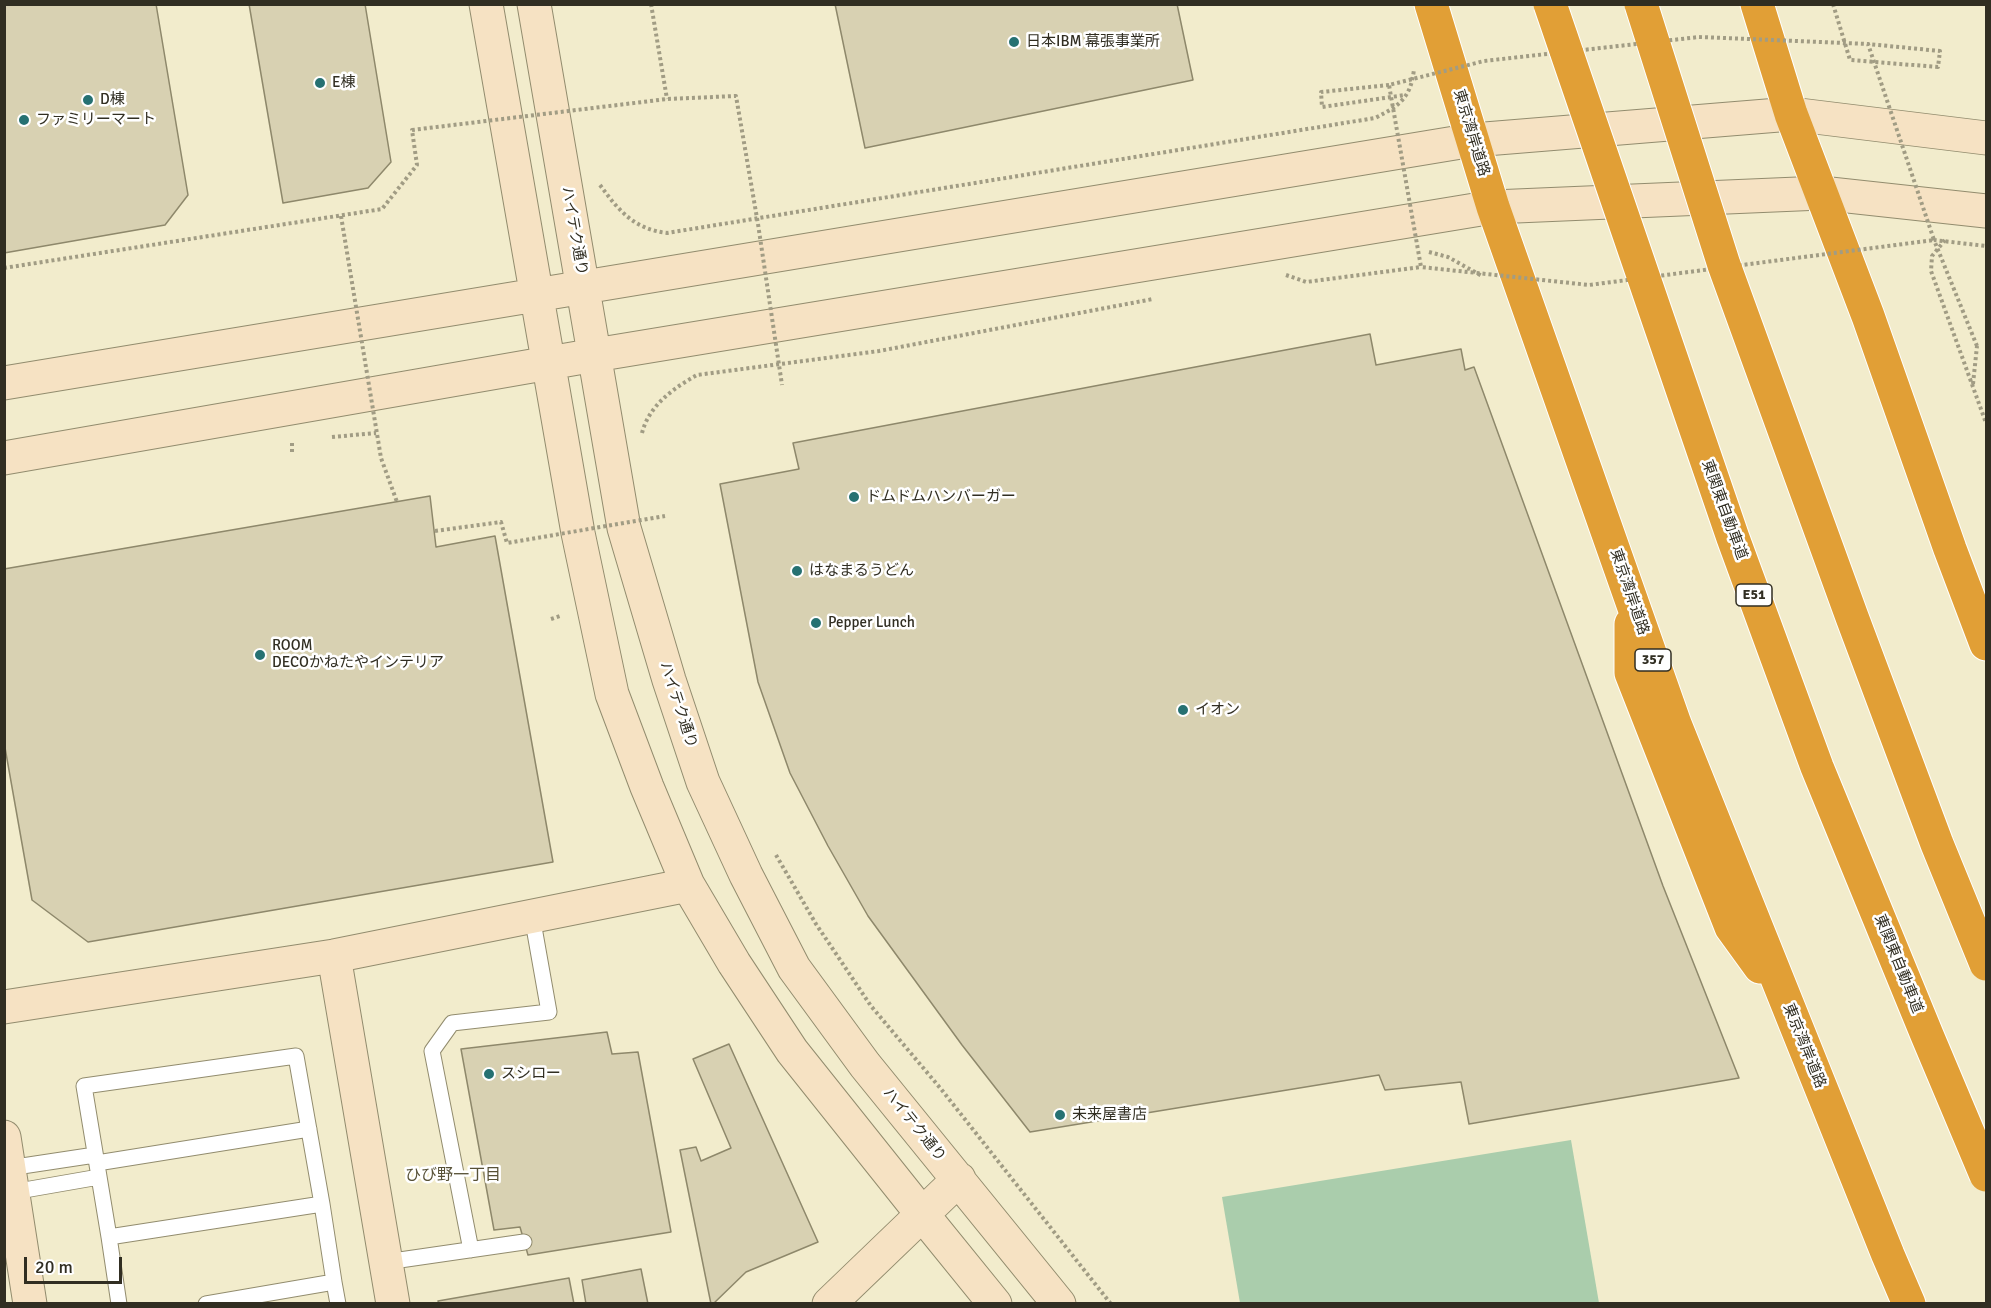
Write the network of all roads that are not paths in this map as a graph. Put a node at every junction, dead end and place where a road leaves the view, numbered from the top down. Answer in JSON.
{"nodes":[{"id":1,"x":486,"y":4,"type":"edge"},
{"id":2,"x":534,"y":4,"type":"edge"},
{"id":3,"x":1431,"y":4,"type":"edge"},
{"id":4,"x":1550,"y":4,"type":"edge"},
{"id":5,"x":1641,"y":4,"type":"edge"},
{"id":6,"x":1757,"y":4,"type":"edge"},
{"id":7,"x":1791,"y":114,"type":"junction"},
{"id":8,"x":1986,"y":138,"type":"edge"},
{"id":9,"x":1473,"y":140,"type":"junction"},
{"id":10,"x":1821,"y":193,"type":"junction"},
{"id":11,"x":1493,"y":207,"type":"junction"},
{"id":12,"x":1986,"y":211,"type":"edge"},
{"id":13,"x":583,"y":287,"type":"junction"},
{"id":14,"x":537,"y":296,"type":"junction"},
{"id":15,"x":595,"y":355,"type":"junction"},
{"id":16,"x":549,"y":364,"type":"junction"},
{"id":17,"x":4,"y":383,"type":"edge"},
{"id":18,"x":4,"y":458,"type":"edge"},
{"id":19,"x":1986,"y":644,"type":"edge"},
{"id":20,"x":688,"y":885,"type":"junction"},
{"id":21,"x":532,"y":916,"type":"junction"},
{"id":22,"x":334,"y":956,"type":"junction"},
{"id":23,"x":1986,"y":964,"type":"edge"},
{"id":24,"x":4,"y":1007,"type":"edge"},
{"id":25,"x":309,"y":1129,"type":"junction"},
{"id":26,"x":97,"y":1165,"type":"junction"},
{"id":27,"x":9,"y":1166,"type":"edge"},
{"id":28,"x":1986,"y":1175,"type":"edge"},
{"id":29,"x":959,"y":1179,"type":"junction"},
{"id":30,"x":322,"y":1204,"type":"junction"},
{"id":31,"x":922,"y":1214,"type":"junction"},
{"id":32,"x":109,"y":1237,"type":"junction"},
{"id":33,"x":524,"y":1242,"type":"dead end"},
{"id":34,"x":471,"y":1250,"type":"junction"},
{"id":35,"x":386,"y":1262,"type":"junction"},
{"id":36,"x":334,"y":1282,"type":"junction"},
{"id":37,"x":30,"y":1304,"type":"edge"},
{"id":38,"x":120,"y":1304,"type":"edge"},
{"id":39,"x":206,"y":1304,"type":"edge"},
{"id":40,"x":338,"y":1304,"type":"edge"},
{"id":41,"x":393,"y":1304,"type":"edge"},
{"id":42,"x":830,"y":1304,"type":"edge"},
{"id":43,"x":995,"y":1304,"type":"edge"},
{"id":44,"x":1059,"y":1304,"type":"edge"},
{"id":45,"x":1909,"y":1304,"type":"edge"}],
"edges":[{"from":1,"to":14,"type":"street"},
{"from":2,"to":13,"type":"street","name":"ハイテク通り"},
{"from":3,"to":9,"type":"highway","name":"東京湾岸道路","number":"357"},
{"from":4,"to":28,"type":"highway","name":"東関東自動車道","number":"E51","bridge":true},
{"from":5,"to":23,"type":"highway","bridge":true},
{"from":6,"to":7,"type":"highway"},
{"from":7,"to":8,"type":"street"},
{"from":7,"to":9,"type":"street"},
{"from":7,"to":10,"type":"highway"},
{"from":9,"to":11,"type":"highway","name":"東京湾岸道路","number":"357"},
{"from":9,"to":13,"type":"street"},
{"from":10,"to":11,"type":"street"},
{"from":10,"to":12,"type":"street"},
{"from":10,"to":19,"type":"highway"},
{"from":11,"to":15,"type":"street"},
{"from":11,"to":45,"type":"highway","name":"東京湾岸道路","number":"357"},
{"from":13,"to":14,"type":"street"},
{"from":13,"to":15,"type":"street","name":"ハイテク通り"},
{"from":14,"to":16,"type":"street"},
{"from":14,"to":17,"type":"street"},
{"from":15,"to":16,"type":"street"},
{"from":15,"to":29,"type":"street","name":"ハイテク通り"},
{"from":16,"to":18,"type":"street"},
{"from":16,"to":20,"type":"street"},
{"from":20,"to":21,"type":"street"},
{"from":20,"to":31,"type":"street"},
{"from":21,"to":22,"type":"street"},
{"from":21,"to":34,"type":"lane"},
{"from":22,"to":24,"type":"street"},
{"from":22,"to":35,"type":"street"},
{"from":25,"to":26,"type":"lane"},
{"from":25,"to":26,"type":"lane"},
{"from":25,"to":30,"type":"lane"},
{"from":26,"to":27,"type":"lane"},
{"from":26,"to":27,"type":"lane"},
{"from":26,"to":32,"type":"lane"},
{"from":27,"to":37,"type":"street"},
{"from":29,"to":31,"type":"street"},
{"from":29,"to":44,"type":"street","name":"ハイテク通り"},
{"from":30,"to":32,"type":"lane"},
{"from":30,"to":36,"type":"lane"},
{"from":31,"to":42,"type":"street"},
{"from":31,"to":43,"type":"street"},
{"from":32,"to":38,"type":"lane"},
{"from":33,"to":34,"type":"lane"},
{"from":34,"to":35,"type":"lane"},
{"from":35,"to":41,"type":"street"},
{"from":36,"to":39,"type":"lane"},
{"from":36,"to":40,"type":"lane"}]}
